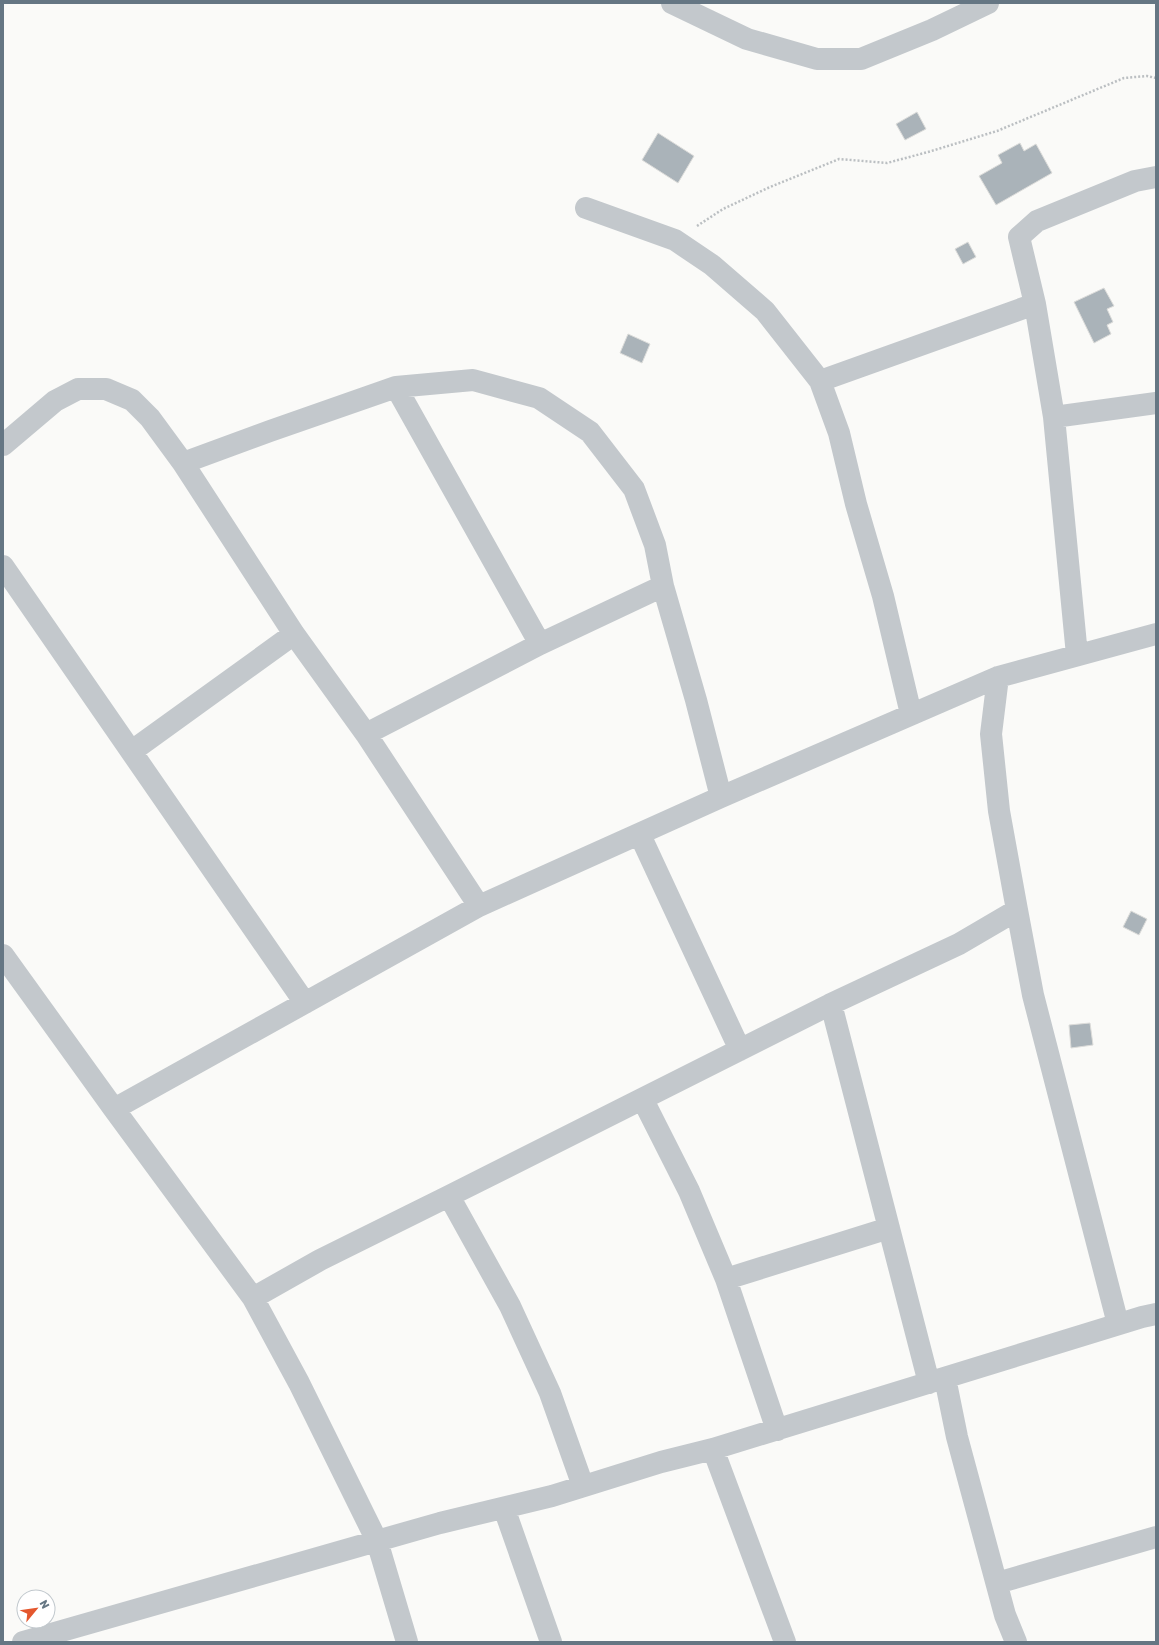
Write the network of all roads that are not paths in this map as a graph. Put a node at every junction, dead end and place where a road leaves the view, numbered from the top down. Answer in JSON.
{"nodes":[{"id":1,"x":672,"y":3,"type":"edge"},
{"id":2,"x":988,"y":3,"type":"edge"},
{"id":3,"x":1156,"y":177,"type":"edge"},
{"id":4,"x":586,"y":208,"type":"dead end"},
{"id":5,"x":1035,"y":304,"type":"junction"},
{"id":6,"x":820,"y":380,"type":"junction"},
{"id":7,"x":396,"y":387,"type":"junction"},
{"id":8,"x":1156,"y":403,"type":"edge"},
{"id":9,"x":1054,"y":417,"type":"junction"},
{"id":10,"x":3,"y":445,"type":"edge"},
{"id":11,"x":183,"y":463,"type":"junction"},
{"id":12,"x":3,"y":566,"type":"edge"},
{"id":13,"x":662,"y":586,"type":"junction"},
{"id":14,"x":294,"y":634,"type":"junction"},
{"id":15,"x":1156,"y":634,"type":"edge"},
{"id":16,"x":540,"y":644,"type":"junction"},
{"id":17,"x":1077,"y":655,"type":"junction"},
{"id":18,"x":998,"y":677,"type":"junction"},
{"id":19,"x":911,"y":714,"type":"junction"},
{"id":20,"x":366,"y":734,"type":"junction"},
{"id":21,"x":132,"y":750,"type":"junction"},
{"id":22,"x":721,"y":797,"type":"junction"},
{"id":23,"x":640,"y":835,"type":"junction"},
{"id":24,"x":479,"y":906,"type":"junction"},
{"id":25,"x":1017,"y":910,"type":"junction"},
{"id":26,"x":3,"y":955,"type":"edge"},
{"id":27,"x":305,"y":1003,"type":"junction"},
{"id":28,"x":831,"y":1004,"type":"junction"},
{"id":29,"x":740,"y":1050,"type":"junction"},
{"id":30,"x":643,"y":1100,"type":"junction"},
{"id":31,"x":114,"y":1109,"type":"junction"},
{"id":32,"x":449,"y":1196,"type":"junction"},
{"id":33,"x":889,"y":1228,"type":"junction"},
{"id":34,"x":726,"y":1279,"type":"junction"},
{"id":35,"x":253,"y":1298,"type":"junction"},
{"id":36,"x":1156,"y":1314,"type":"edge"},
{"id":37,"x":1118,"y":1324,"type":"junction"},
{"id":38,"x":937,"y":1381,"type":"junction"},
{"id":39,"x":777,"y":1430,"type":"junction"},
{"id":40,"x":713,"y":1449,"type":"junction"},
{"id":41,"x":583,"y":1486,"type":"junction"},
{"id":42,"x":504,"y":1508,"type":"junction"},
{"id":43,"x":1156,"y":1537,"type":"edge"},
{"id":44,"x":377,"y":1541,"type":"junction"},
{"id":45,"x":997,"y":1583,"type":"junction"},
{"id":46,"x":23,"y":1642,"type":"edge"},
{"id":47,"x":407,"y":1642,"type":"edge"},
{"id":48,"x":551,"y":1642,"type":"edge"},
{"id":49,"x":785,"y":1642,"type":"edge"},
{"id":50,"x":1016,"y":1642,"type":"edge"}],
"edges":[{"from":1,"to":2,"type":"street"},
{"from":3,"to":5,"type":"street"},
{"from":4,"to":6,"type":"street"},
{"from":5,"to":6,"type":"street"},
{"from":5,"to":9,"type":"street"},
{"from":6,"to":19,"type":"street"},
{"from":7,"to":11,"type":"street"},
{"from":7,"to":13,"type":"street"},
{"from":7,"to":16,"type":"street"},
{"from":8,"to":9,"type":"street"},
{"from":9,"to":17,"type":"street"},
{"from":10,"to":11,"type":"street"},
{"from":11,"to":14,"type":"street"},
{"from":12,"to":21,"type":"street"},
{"from":13,"to":16,"type":"street"},
{"from":13,"to":22,"type":"street"},
{"from":14,"to":20,"type":"street"},
{"from":14,"to":21,"type":"street"},
{"from":15,"to":17,"type":"street"},
{"from":16,"to":20,"type":"street"},
{"from":17,"to":18,"type":"street"},
{"from":18,"to":19,"type":"street"},
{"from":18,"to":25,"type":"street"},
{"from":19,"to":22,"type":"street"},
{"from":20,"to":24,"type":"street"},
{"from":21,"to":27,"type":"street"},
{"from":22,"to":23,"type":"street"},
{"from":23,"to":24,"type":"street"},
{"from":23,"to":29,"type":"street"},
{"from":24,"to":27,"type":"street"},
{"from":25,"to":28,"type":"street"},
{"from":25,"to":37,"type":"street"},
{"from":26,"to":31,"type":"street"},
{"from":27,"to":31,"type":"street"},
{"from":28,"to":29,"type":"street"},
{"from":28,"to":33,"type":"street"},
{"from":29,"to":30,"type":"street"},
{"from":30,"to":32,"type":"street"},
{"from":30,"to":34,"type":"street"},
{"from":31,"to":35,"type":"street"},
{"from":32,"to":35,"type":"street"},
{"from":32,"to":41,"type":"street"},
{"from":33,"to":34,"type":"street"},
{"from":33,"to":38,"type":"street"},
{"from":34,"to":39,"type":"street"},
{"from":35,"to":44,"type":"street"},
{"from":36,"to":37,"type":"street"},
{"from":37,"to":38,"type":"street"},
{"from":38,"to":39,"type":"street"},
{"from":38,"to":45,"type":"street"},
{"from":39,"to":40,"type":"street"},
{"from":40,"to":41,"type":"street"},
{"from":40,"to":49,"type":"street"},
{"from":41,"to":42,"type":"street"},
{"from":42,"to":44,"type":"street"},
{"from":42,"to":48,"type":"street"},
{"from":43,"to":45,"type":"street"},
{"from":44,"to":46,"type":"street"},
{"from":44,"to":47,"type":"street"},
{"from":45,"to":50,"type":"street"}]}
